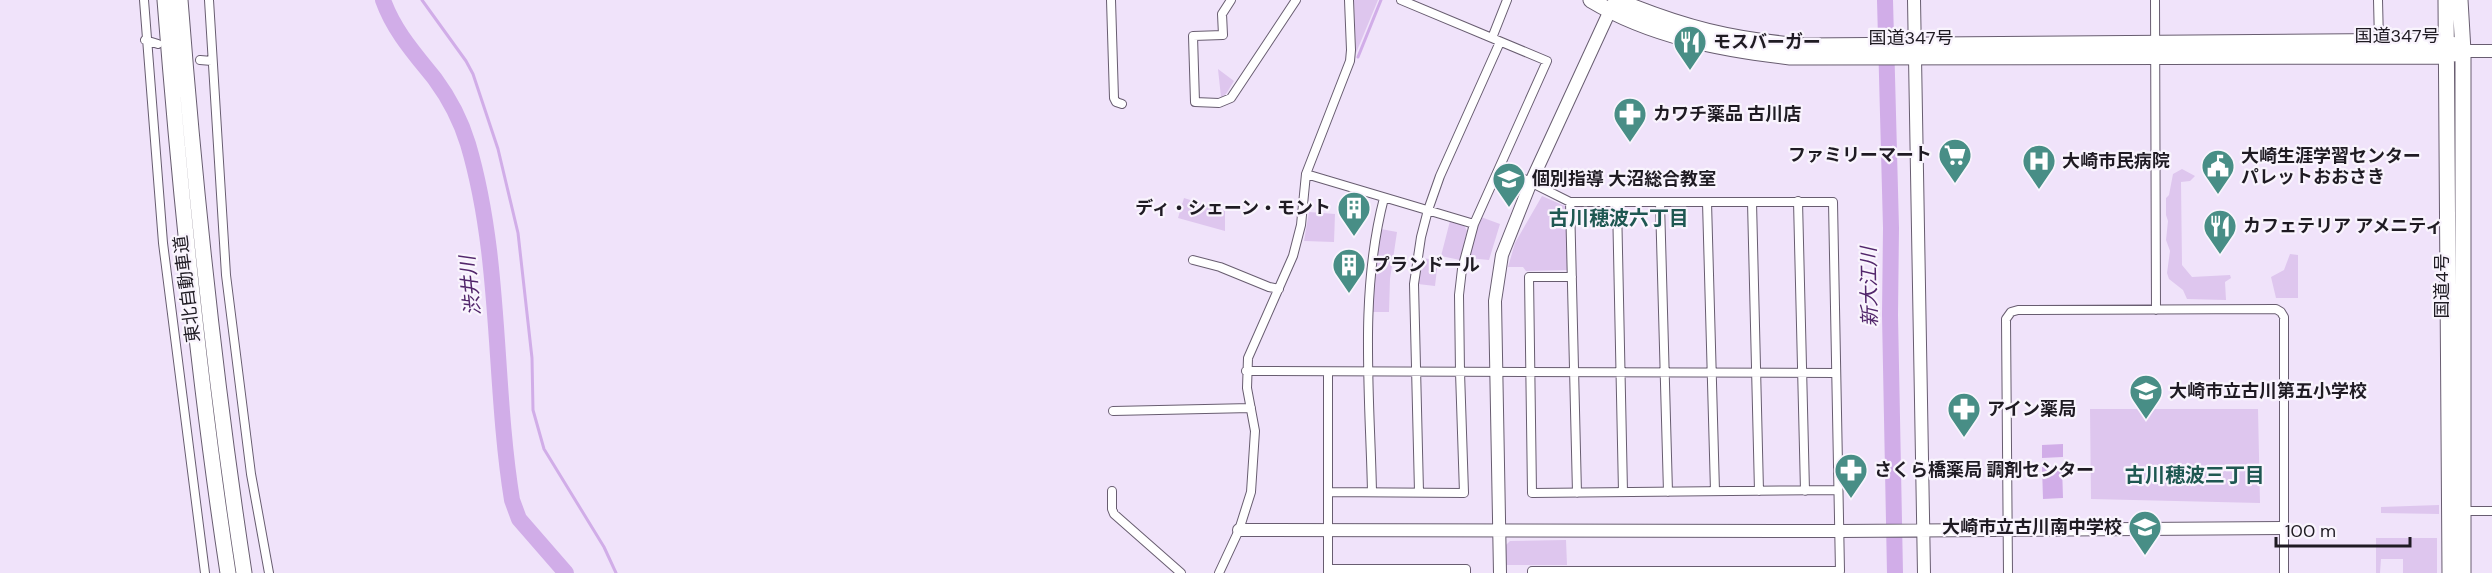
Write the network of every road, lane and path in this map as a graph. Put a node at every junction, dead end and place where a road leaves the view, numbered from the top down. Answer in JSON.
{"nodes":[{"id":1,"x":144,"y":0,"type":"edge"},
{"id":2,"x":165,"y":0,"type":"edge"},
{"id":3,"x":180,"y":0,"type":"edge"},
{"id":4,"x":209,"y":0,"type":"edge"},
{"id":5,"x":1111,"y":0,"type":"edge"},
{"id":6,"x":1231,"y":0,"type":"edge"},
{"id":7,"x":1296,"y":0,"type":"edge"},
{"id":8,"x":1349,"y":0,"type":"edge"},
{"id":9,"x":1401,"y":0,"type":"edge"},
{"id":10,"x":1507,"y":0,"type":"edge"},
{"id":11,"x":1591,"y":0,"type":"edge"},
{"id":12,"x":1914,"y":0,"type":"edge"},
{"id":13,"x":2155,"y":0,"type":"edge"},
{"id":14,"x":2378,"y":0,"type":"edge"},
{"id":15,"x":2446,"y":0,"type":"edge"},
{"id":16,"x":2460,"y":0,"type":"edge"},
{"id":17,"x":1614,"y":4,"type":"edge"},
{"id":18,"x":145,"y":40,"type":"junction"},
{"id":19,"x":1496,"y":40,"type":"junction"},
{"id":20,"x":2379,"y":41,"type":"junction"},
{"id":21,"x":158,"y":44,"type":"dead end"},
{"id":22,"x":2446,"y":49,"type":"junction"},
{"id":23,"x":2156,"y":50,"type":"junction"},
{"id":24,"x":2463,"y":51,"type":"junction"},
{"id":25,"x":2492,"y":51,"type":"edge"},
{"id":26,"x":1907,"y":52,"type":"junction"},
{"id":27,"x":200,"y":60,"type":"dead end"},
{"id":28,"x":212,"y":61,"type":"junction"},
{"id":29,"x":1122,"y":104,"type":"dead end"},
{"id":30,"x":1500,"y":167,"type":"junction"},
{"id":31,"x":1306,"y":174,"type":"junction"},
{"id":32,"x":1531,"y":183,"type":"junction"},
{"id":33,"x":1384,"y":198,"type":"junction"},
{"id":34,"x":1798,"y":201,"type":"junction"},
{"id":35,"x":1570,"y":202,"type":"junction"},
{"id":36,"x":1707,"y":202,"type":"junction"},
{"id":37,"x":1752,"y":202,"type":"junction"},
{"id":38,"x":1617,"y":203,"type":"junction"},
{"id":39,"x":1660,"y":203,"type":"junction"},
{"id":40,"x":1428,"y":210,"type":"junction"},
{"id":41,"x":1474,"y":224,"type":"junction"},
{"id":42,"x":1193,"y":260,"type":"dead end"},
{"id":43,"x":1572,"y":277,"type":"junction"},
{"id":44,"x":1279,"y":289,"type":"junction"},
{"id":45,"x":2156,"y":310,"type":"junction"},
{"id":46,"x":1246,"y":371,"type":"junction"},
{"id":47,"x":1328,"y":372,"type":"junction"},
{"id":48,"x":1369,"y":372,"type":"junction"},
{"id":49,"x":1415,"y":372,"type":"junction"},
{"id":50,"x":1460,"y":372,"type":"junction"},
{"id":51,"x":1496,"y":372,"type":"junction"},
{"id":52,"x":1530,"y":372,"type":"junction"},
{"id":53,"x":1575,"y":372,"type":"junction"},
{"id":54,"x":1621,"y":372,"type":"junction"},
{"id":55,"x":1665,"y":372,"type":"junction"},
{"id":56,"x":1712,"y":372,"type":"junction"},
{"id":57,"x":1756,"y":372,"type":"junction"},
{"id":58,"x":1802,"y":373,"type":"junction"},
{"id":59,"x":1836,"y":373,"type":"junction"},
{"id":60,"x":1251,"y":408,"type":"junction"},
{"id":61,"x":1113,"y":411,"type":"dead end"},
{"id":62,"x":1838,"y":490,"type":"junction"},
{"id":63,"x":1112,"y":491,"type":"dead end"},
{"id":64,"x":1716,"y":491,"type":"junction"},
{"id":65,"x":1759,"y":491,"type":"junction"},
{"id":66,"x":1805,"y":491,"type":"junction"},
{"id":67,"x":1328,"y":492,"type":"junction"},
{"id":68,"x":1372,"y":492,"type":"junction"},
{"id":69,"x":1419,"y":492,"type":"junction"},
{"id":70,"x":1623,"y":492,"type":"junction"},
{"id":71,"x":1668,"y":492,"type":"junction"},
{"id":72,"x":1578,"y":493,"type":"junction"},
{"id":73,"x":2492,"y":511,"type":"edge"},
{"id":74,"x":2462,"y":512,"type":"junction"},
{"id":75,"x":2283,"y":528,"type":"junction"},
{"id":76,"x":1239,"y":530,"type":"junction"},
{"id":77,"x":1923,"y":530,"type":"junction"},
{"id":78,"x":2008,"y":530,"type":"junction"},
{"id":79,"x":1328,"y":531,"type":"junction"},
{"id":80,"x":1499,"y":531,"type":"junction"},
{"id":81,"x":1839,"y":531,"type":"junction"},
{"id":82,"x":1328,"y":571,"type":"edge"},
{"id":83,"x":1604,"y":572,"type":"edge"},
{"id":84,"x":205,"y":573,"type":"edge"},
{"id":85,"x":228,"y":573,"type":"edge"},
{"id":86,"x":244,"y":573,"type":"edge"},
{"id":87,"x":269,"y":573,"type":"edge"},
{"id":88,"x":1181,"y":573,"type":"edge"},
{"id":89,"x":1219,"y":573,"type":"edge"},
{"id":90,"x":1466,"y":573,"type":"edge"},
{"id":91,"x":1500,"y":573,"type":"edge"},
{"id":92,"x":1532,"y":573,"type":"edge"},
{"id":93,"x":1924,"y":573,"type":"edge"},
{"id":94,"x":2008,"y":573,"type":"edge"},
{"id":95,"x":2284,"y":573,"type":"edge"},
{"id":96,"x":2450,"y":573,"type":"edge"},
{"id":97,"x":2463,"y":573,"type":"edge"}],
"edges":[{"from":1,"to":18,"type":"street"},
{"from":2,"to":85,"type":"highway","name":"東北自動車道"},
{"from":3,"to":86,"type":"highway","name":"東北自動車道"},
{"from":4,"to":28,"type":"street"},
{"from":5,"to":29,"type":"street"},
{"from":6,"to":7,"type":"street"},
{"from":8,"to":31,"type":"street"},
{"from":9,"to":19,"type":"street"},
{"from":10,"to":19,"type":"street"},
{"from":11,"to":17,"type":"highway","name":"国道347号"},
{"from":12,"to":26,"type":"street"},
{"from":13,"to":23,"type":"street"},
{"from":14,"to":20,"type":"street"},
{"from":15,"to":22,"type":"highway","name":"国道4号"},
{"from":16,"to":24,"type":"highway","name":"国道4号"},
{"from":17,"to":26,"type":"highway","name":"国道347号"},
{"from":17,"to":32,"type":"street"},
{"from":18,"to":21,"type":"street"},
{"from":18,"to":84,"type":"street"},
{"from":19,"to":30,"type":"street"},
{"from":19,"to":40,"type":"street"},
{"from":20,"to":22,"type":"highway","name":"国道347号"},
{"from":20,"to":23,"type":"highway","name":"国道347号"},
{"from":22,"to":23,"type":"highway","name":"国道347号"},
{"from":22,"to":24,"type":"highway","name":"国道347号"},
{"from":22,"to":96,"type":"highway","name":"国道4号"},
{"from":23,"to":26,"type":"highway","name":"国道347号"},
{"from":23,"to":45,"type":"street"},
{"from":24,"to":25,"type":"street"},
{"from":24,"to":74,"type":"highway","name":"国道4号"},
{"from":26,"to":77,"type":"street"},
{"from":27,"to":28,"type":"street"},
{"from":28,"to":87,"type":"street"},
{"from":30,"to":32,"type":"street"},
{"from":30,"to":41,"type":"street"},
{"from":31,"to":33,"type":"street"},
{"from":31,"to":44,"type":"street"},
{"from":32,"to":35,"type":"street"},
{"from":32,"to":51,"type":"street"},
{"from":33,"to":40,"type":"street"},
{"from":33,"to":48,"type":"street"},
{"from":34,"to":37,"type":"street"},
{"from":34,"to":58,"type":"street"},
{"from":34,"to":59,"type":"street"},
{"from":35,"to":38,"type":"street"},
{"from":35,"to":43,"type":"street"},
{"from":36,"to":37,"type":"street"},
{"from":36,"to":39,"type":"street"},
{"from":36,"to":56,"type":"street"},
{"from":37,"to":57,"type":"street"},
{"from":38,"to":39,"type":"street"},
{"from":38,"to":54,"type":"street"},
{"from":39,"to":55,"type":"street"},
{"from":40,"to":41,"type":"street"},
{"from":40,"to":49,"type":"street"},
{"from":41,"to":50,"type":"street"},
{"from":42,"to":44,"type":"street"},
{"from":43,"to":52,"type":"street"},
{"from":43,"to":53,"type":"street"},
{"from":44,"to":46,"type":"street"},
{"from":45,"to":75,"type":"street"},
{"from":45,"to":78,"type":"street"},
{"from":46,"to":47,"type":"street"},
{"from":46,"to":60,"type":"street"},
{"from":47,"to":48,"type":"street"},
{"from":47,"to":67,"type":"street"},
{"from":48,"to":49,"type":"street"},
{"from":48,"to":68,"type":"street"},
{"from":49,"to":50,"type":"street"},
{"from":49,"to":69,"type":"street"},
{"from":50,"to":51,"type":"street"},
{"from":50,"to":69,"type":"street"},
{"from":51,"to":52,"type":"street"},
{"from":51,"to":80,"type":"street"},
{"from":52,"to":53,"type":"street"},
{"from":52,"to":72,"type":"street"},
{"from":53,"to":54,"type":"street"},
{"from":53,"to":72,"type":"street"},
{"from":54,"to":55,"type":"street"},
{"from":54,"to":70,"type":"street"},
{"from":55,"to":56,"type":"street"},
{"from":55,"to":71,"type":"street"},
{"from":56,"to":57,"type":"street"},
{"from":56,"to":64,"type":"street"},
{"from":57,"to":58,"type":"street"},
{"from":57,"to":65,"type":"street"},
{"from":58,"to":59,"type":"street"},
{"from":58,"to":66,"type":"street"},
{"from":59,"to":62,"type":"street"},
{"from":60,"to":61,"type":"street"},
{"from":60,"to":76,"type":"street"},
{"from":62,"to":66,"type":"street"},
{"from":62,"to":81,"type":"street"},
{"from":63,"to":88,"type":"street"},
{"from":64,"to":65,"type":"street"},
{"from":64,"to":71,"type":"street"},
{"from":65,"to":66,"type":"street"},
{"from":67,"to":68,"type":"street"},
{"from":67,"to":79,"type":"street"},
{"from":68,"to":69,"type":"street"},
{"from":70,"to":71,"type":"street"},
{"from":70,"to":72,"type":"street"},
{"from":73,"to":74,"type":"street"},
{"from":74,"to":97,"type":"highway","name":"国道4号"},
{"from":75,"to":78,"type":"street"},
{"from":75,"to":95,"type":"street"},
{"from":76,"to":79,"type":"street"},
{"from":76,"to":89,"type":"street"},
{"from":77,"to":78,"type":"street"},
{"from":77,"to":81,"type":"street"},
{"from":77,"to":93,"type":"street"},
{"from":78,"to":94,"type":"street"},
{"from":79,"to":80,"type":"street"},
{"from":79,"to":82,"type":"street"},
{"from":80,"to":81,"type":"street"},
{"from":80,"to":91,"type":"street"},
{"from":81,"to":83,"type":"street"},
{"from":82,"to":90,"type":"street"},
{"from":83,"to":92,"type":"street"}]}
